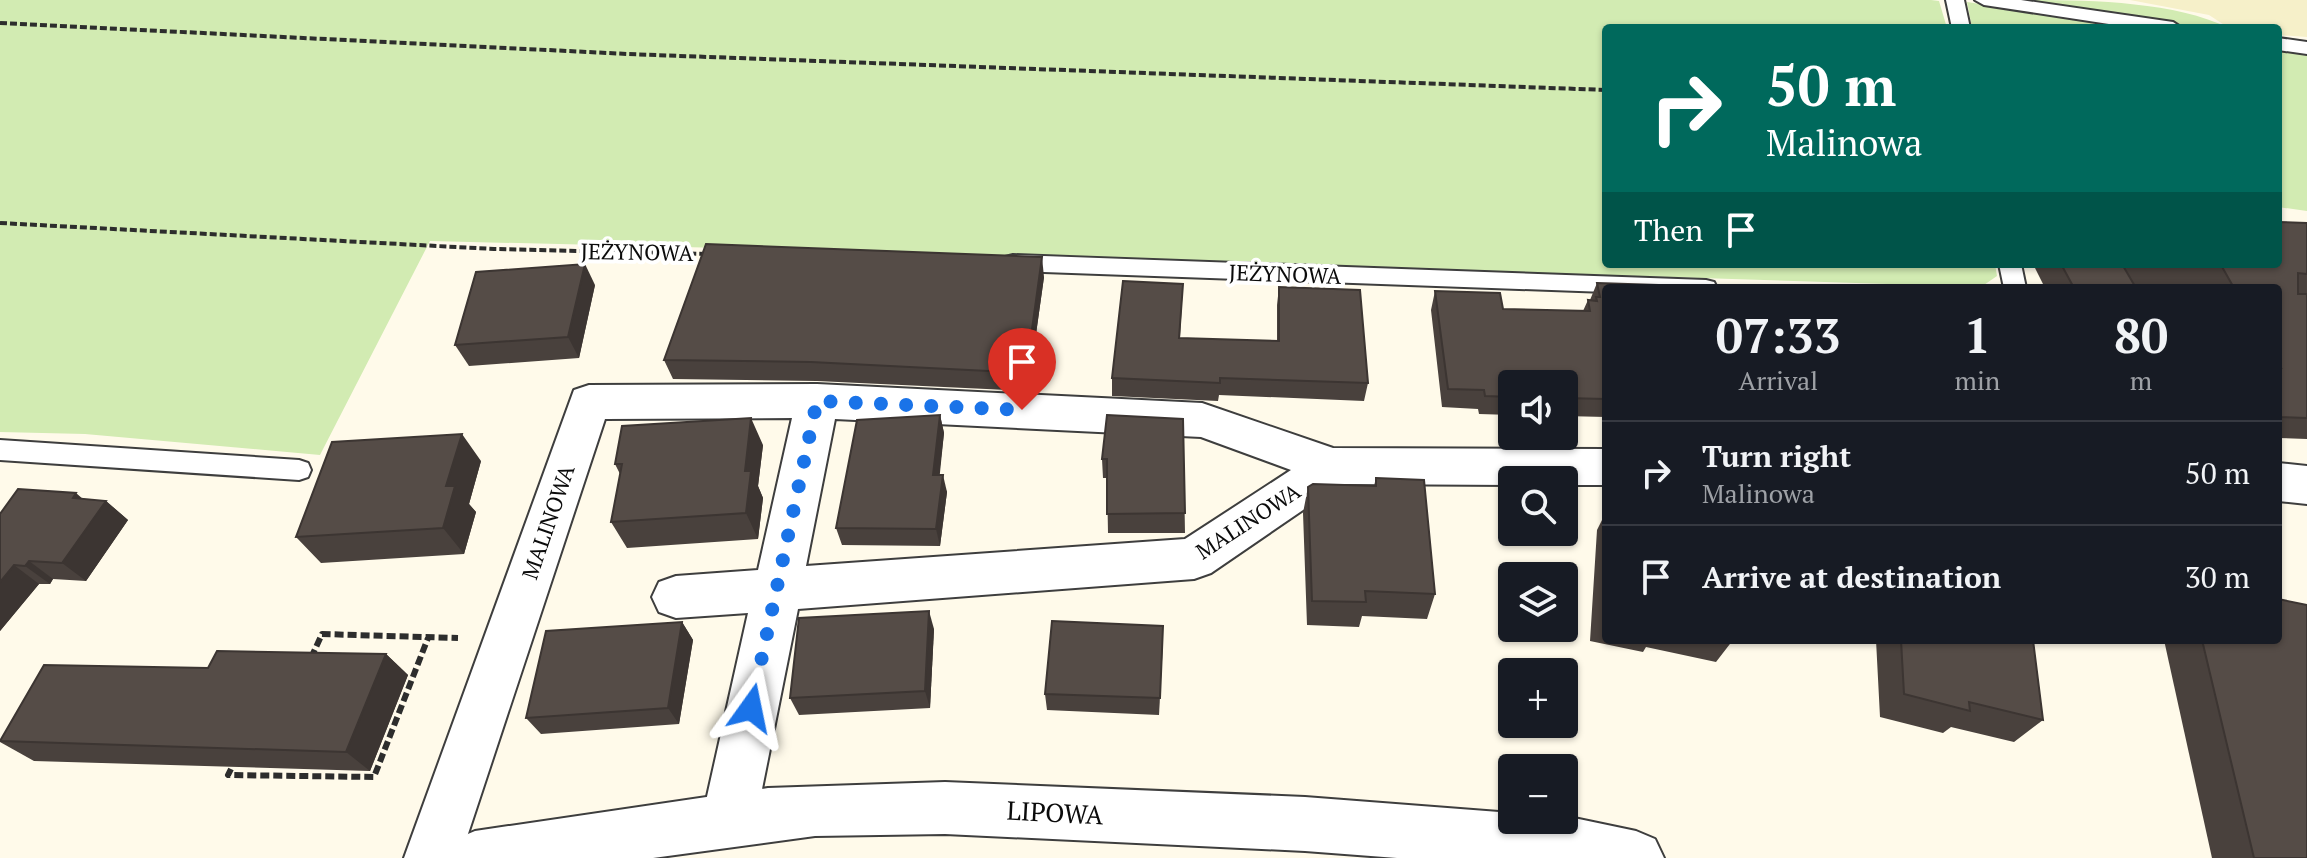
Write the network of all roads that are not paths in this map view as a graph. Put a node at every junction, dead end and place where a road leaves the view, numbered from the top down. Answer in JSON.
{"nodes":[{"id":1,"x":1955,"y":0,"type":"edge"},
{"id":2,"x":1984,"y":0,"type":"edge"},
{"id":3,"x":1960,"y":24,"type":"edge"},
{"id":4,"x":2146,"y":24,"type":"edge"},
{"id":5,"x":2282,"y":45,"type":"edge"},
{"id":6,"x":2307,"y":48,"type":"edge"},
{"id":7,"x":989,"y":262,"type":"edge"},
{"id":8,"x":1602,"y":284,"type":"edge"},
{"id":9,"x":817,"y":401,"type":"junction"},
{"id":10,"x":0,"y":450,"type":"edge"},
{"id":11,"x":1333,"y":466,"type":"junction"},
{"id":12,"x":1602,"y":467,"type":"edge"},
{"id":13,"x":299,"y":470,"type":"dead end"},
{"id":14,"x":2282,"y":482,"type":"edge"},
{"id":15,"x":2307,"y":485,"type":"edge"},
{"id":16,"x":775,"y":591,"type":"junction"},
{"id":17,"x":676,"y":597,"type":"dead end"},
{"id":18,"x":729,"y":819,"type":"junction"},
{"id":19,"x":432,"y":858,"type":"edge"},
{"id":20,"x":475,"y":858,"type":"edge"},
{"id":21,"x":1636,"y":858,"type":"edge"}],
"edges":[{"from":1,"to":3,"type":"lane"},
{"from":2,"to":4,"type":"lane"},
{"from":5,"to":6,"type":"lane"},
{"from":7,"to":8,"type":"lane","name":"JEŻYNOWA"},
{"from":9,"to":11,"type":"street","name":"MALINOWA"},
{"from":9,"to":16,"type":"street"},
{"from":9,"to":19,"type":"street","name":"MALINOWA"},
{"from":10,"to":13,"type":"lane"},
{"from":11,"to":12,"type":"street","name":"MALINOWA"},
{"from":11,"to":16,"type":"street","name":"MALINOWA"},
{"from":14,"to":15,"type":"street"},
{"from":16,"to":17,"type":"street","name":"MALINOWA"},
{"from":16,"to":18,"type":"street"},
{"from":18,"to":20,"type":"street","name":"LIPOWA"},
{"from":18,"to":21,"type":"street","name":"LIPOWA"}]}
